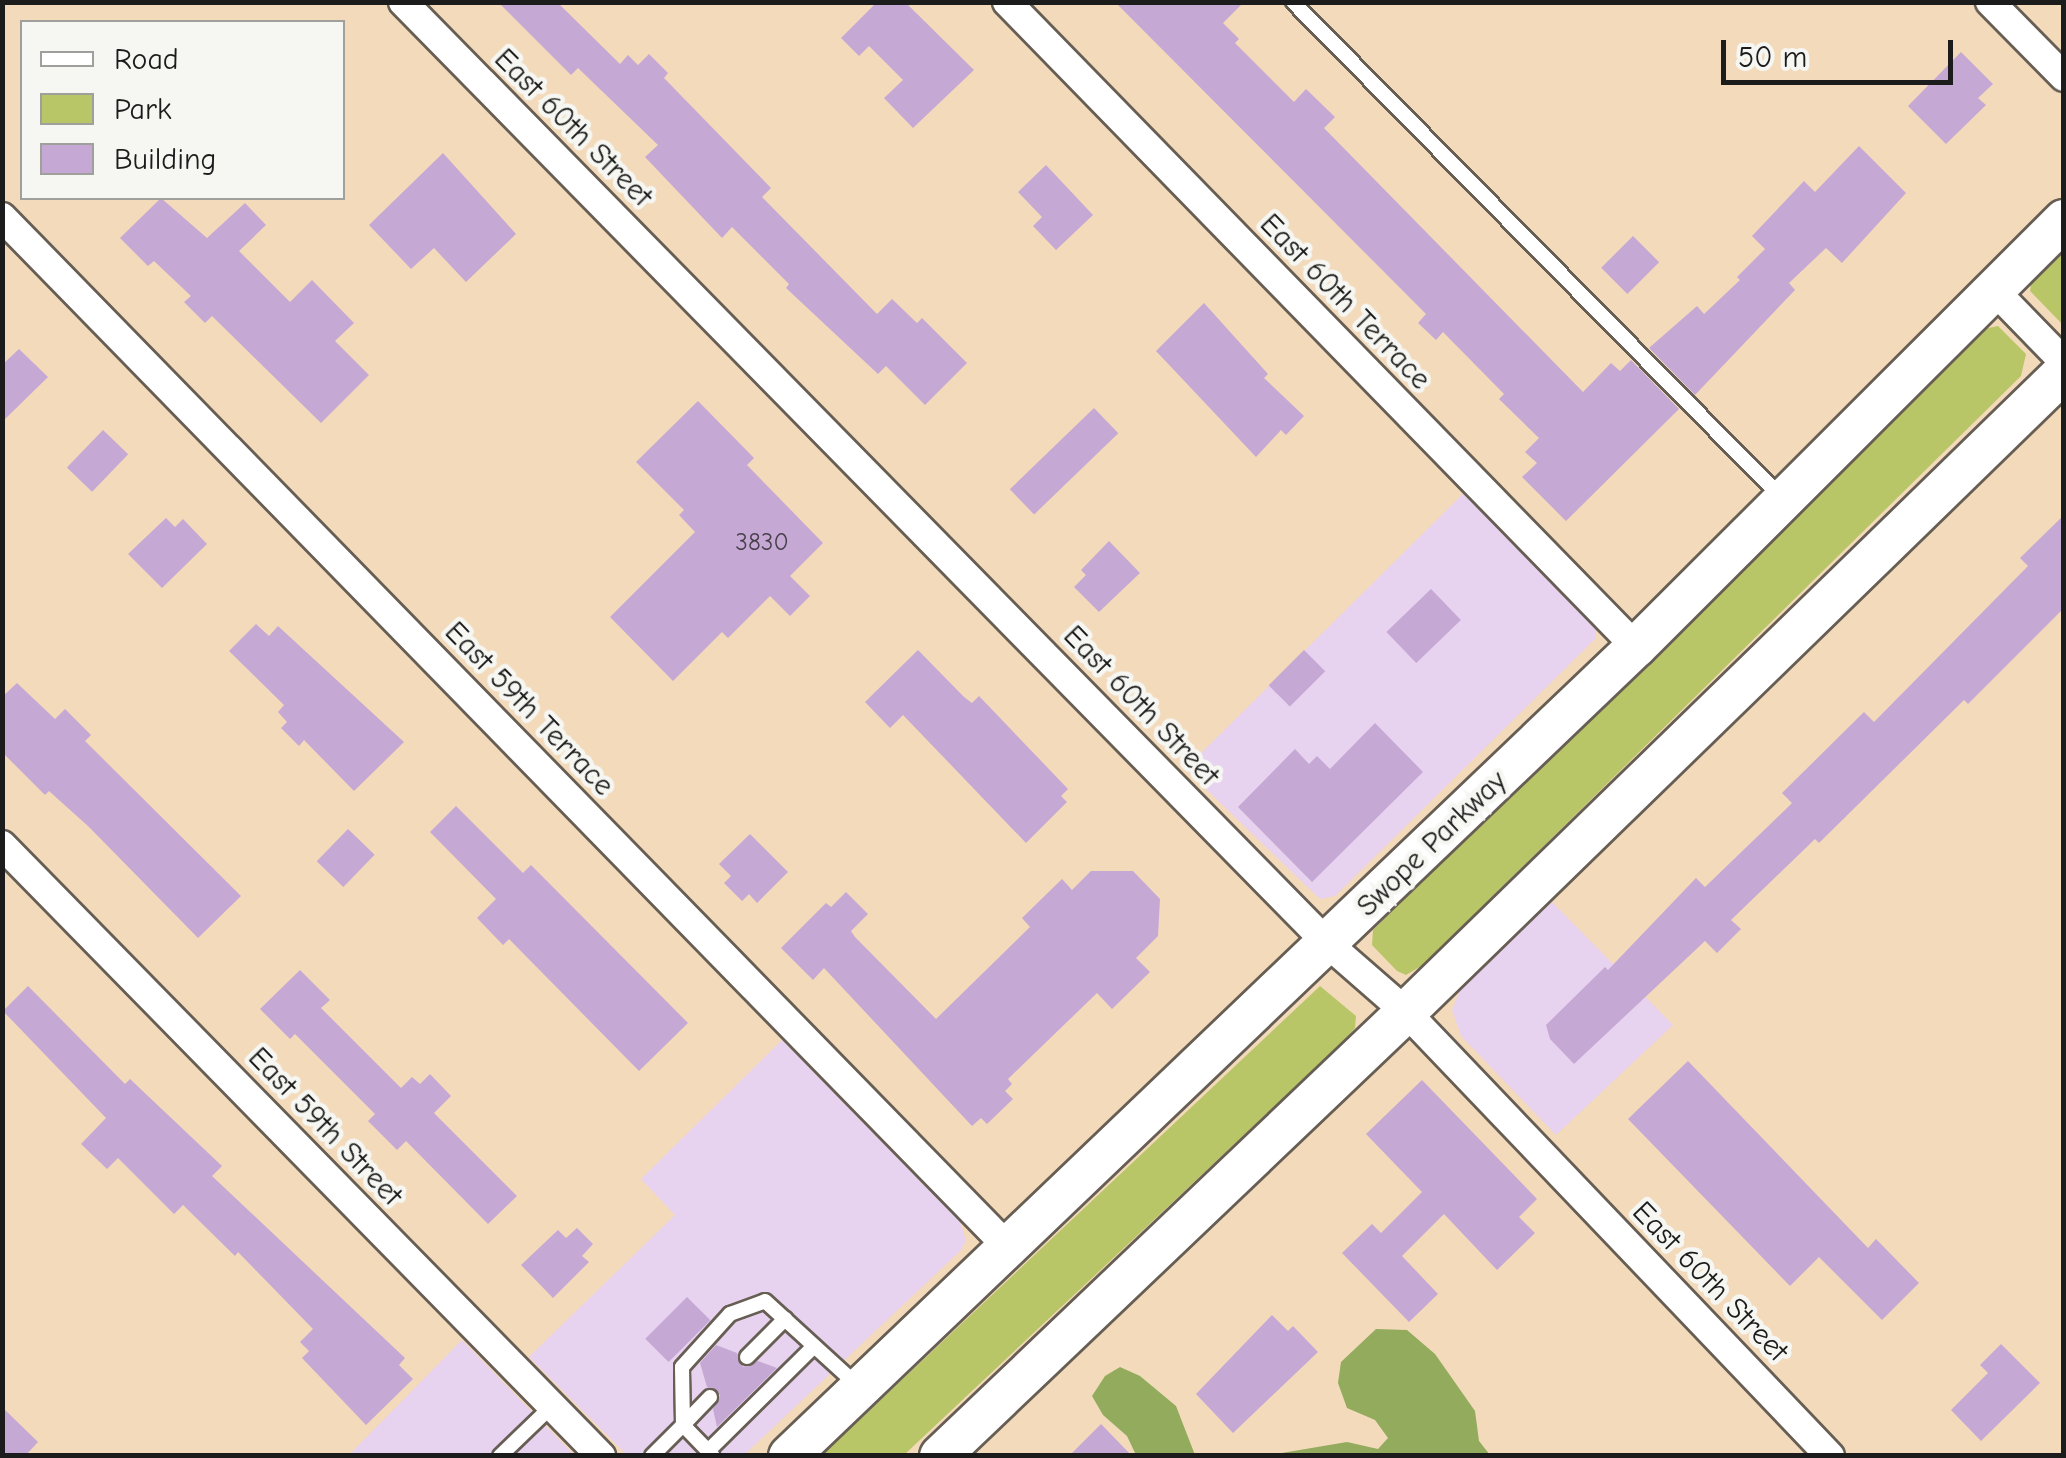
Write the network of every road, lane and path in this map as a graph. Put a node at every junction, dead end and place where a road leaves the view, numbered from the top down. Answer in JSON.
{"nodes":[{"id":1,"x":403,"y":2,"type":"edge"},
{"id":2,"x":1007,"y":2,"type":"edge"},
{"id":3,"x":1293,"y":2,"type":"edge"},
{"id":4,"x":1990,"y":2,"type":"edge"},
{"id":5,"x":2064,"y":78,"type":"edge"},
{"id":6,"x":2,"y":217,"type":"edge"},
{"id":7,"x":2064,"y":220,"type":"edge"},
{"id":8,"x":1994,"y":290,"type":"junction"},
{"id":9,"x":2064,"y":362,"type":"edge"},
{"id":10,"x":2064,"y":372,"type":"edge"},
{"id":11,"x":1784,"y":500,"type":"junction"},
{"id":12,"x":1636,"y":647,"type":"junction"},
{"id":13,"x":2,"y":845,"type":"edge"},
{"id":14,"x":1328,"y":944,"type":"junction"},
{"id":15,"x":1406,"y":1012,"type":"junction"},
{"id":16,"x":1008,"y":1247,"type":"junction"},
{"id":17,"x":785,"y":1319,"type":"junction"},
{"id":18,"x":814,"y":1346,"type":"junction"},
{"id":19,"x":747,"y":1356,"type":"dead end"},
{"id":20,"x":860,"y":1388,"type":"junction"},
{"id":21,"x":710,"y":1397,"type":"dead end"},
{"id":22,"x":552,"y":1406,"type":"junction"},
{"id":23,"x":683,"y":1425,"type":"junction"},
{"id":24,"x":710,"y":1453,"type":"edge"},
{"id":25,"x":500,"y":1456,"type":"edge"},
{"id":26,"x":601,"y":1456,"type":"edge"},
{"id":27,"x":652,"y":1456,"type":"edge"},
{"id":28,"x":789,"y":1456,"type":"edge"},
{"id":29,"x":940,"y":1456,"type":"edge"},
{"id":30,"x":1830,"y":1456,"type":"edge"}],
"edges":[{"from":1,"to":14,"type":"street","name":"East 60th Street"},
{"from":2,"to":12,"type":"street","name":"East 60th Terrace"},
{"from":3,"to":11,"type":"lane"},
{"from":4,"to":5,"type":"street"},
{"from":6,"to":16,"type":"street","name":"East 59th Terrace"},
{"from":7,"to":8,"type":"main road","name":"Swope Parkway"},
{"from":8,"to":9,"type":"street"},
{"from":8,"to":11,"type":"main road","name":"Swope Parkway"},
{"from":10,"to":15,"type":"main road"},
{"from":11,"to":12,"type":"main road","name":"Swope Parkway"},
{"from":12,"to":14,"type":"main road","name":"Swope Parkway"},
{"from":13,"to":22,"type":"street","name":"East 59th Street"},
{"from":14,"to":15,"type":"street","name":"East 60th Street"},
{"from":14,"to":16,"type":"main road","name":"Swope Parkway"},
{"from":15,"to":29,"type":"main road"},
{"from":15,"to":30,"type":"street","name":"East 60th Street"},
{"from":16,"to":20,"type":"main road","name":"Swope Parkway"},
{"from":17,"to":18,"type":"lane"},
{"from":17,"to":19,"type":"lane"},
{"from":17,"to":23,"type":"lane"},
{"from":18,"to":20,"type":"lane"},
{"from":18,"to":24,"type":"lane"},
{"from":20,"to":28,"type":"main road","name":"Swope Parkway"},
{"from":21,"to":23,"type":"lane"},
{"from":22,"to":25,"type":"lane"},
{"from":22,"to":26,"type":"street","name":"East 59th Street"},
{"from":23,"to":24,"type":"lane"},
{"from":23,"to":27,"type":"lane"}]}
